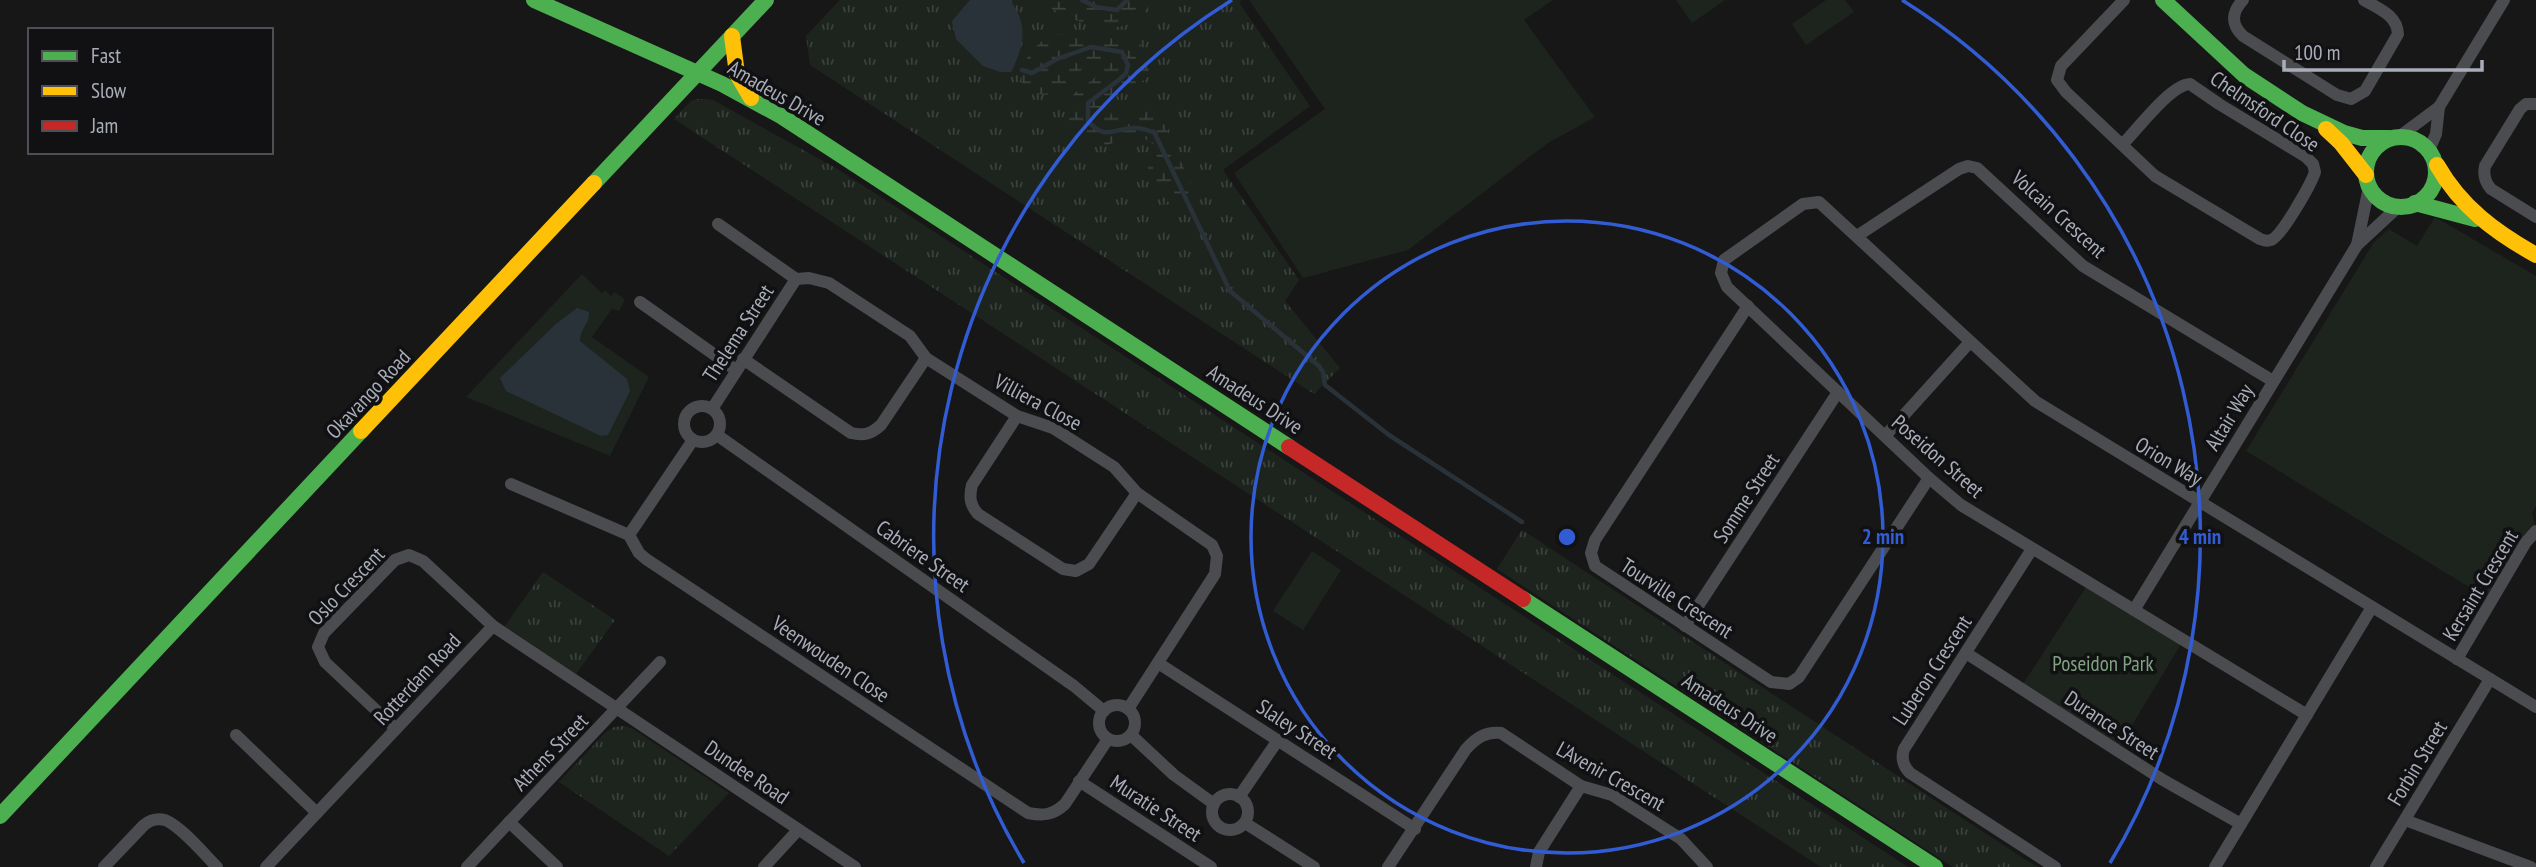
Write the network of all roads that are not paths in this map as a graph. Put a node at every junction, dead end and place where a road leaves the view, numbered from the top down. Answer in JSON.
{"nodes":[{"id":1,"x":534,"y":0,"type":"edge"},
{"id":2,"x":766,"y":0,"type":"edge"},
{"id":3,"x":2124,"y":0,"type":"edge"},
{"id":4,"x":2163,"y":0,"type":"edge"},
{"id":5,"x":2243,"y":0,"type":"edge"},
{"id":6,"x":2364,"y":0,"type":"edge"},
{"id":7,"x":2504,"y":0,"type":"edge"},
{"id":8,"x":732,"y":36,"type":"junction"},
{"id":9,"x":697,"y":73,"type":"junction"},
{"id":10,"x":752,"y":100,"type":"junction"},
{"id":11,"x":2536,"y":104,"type":"edge"},
{"id":12,"x":2439,"y":107,"type":"junction"},
{"id":13,"x":2321,"y":124,"type":"junction"},
{"id":14,"x":2394,"y":137,"type":"junction"},
{"id":15,"x":2122,"y":145,"type":"junction"},
{"id":16,"x":2431,"y":155,"type":"junction"},
{"id":17,"x":2367,"y":181,"type":"junction"},
{"id":18,"x":1816,"y":201,"type":"joint"},
{"id":19,"x":2415,"y":203,"type":"junction"},
{"id":20,"x":2398,"y":207,"type":"junction"},
{"id":21,"x":2536,"y":217,"type":"edge"},
{"id":22,"x":2481,"y":221,"type":"junction"},
{"id":23,"x":718,"y":224,"type":"dead end"},
{"id":24,"x":1857,"y":236,"type":"junction"},
{"id":25,"x":2357,"y":245,"type":"junction"},
{"id":26,"x":2536,"y":255,"type":"edge"},
{"id":27,"x":796,"y":279,"type":"junction"},
{"id":28,"x":640,"y":302,"type":"dead end"},
{"id":29,"x":1748,"y":306,"type":"junction"},
{"id":30,"x":1970,"y":342,"type":"junction"},
{"id":31,"x":926,"y":358,"type":"junction"},
{"id":32,"x":739,"y":365,"type":"junction"},
{"id":33,"x":2273,"y":381,"type":"junction"},
{"id":34,"x":1838,"y":392,"type":"junction"},
{"id":35,"x":712,"y":409,"type":"junction"},
{"id":36,"x":1017,"y":416,"type":"junction"},
{"id":37,"x":717,"y":435,"type":"junction"},
{"id":38,"x":1885,"y":436,"type":"junction"},
{"id":39,"x":693,"y":440,"type":"junction"},
{"id":40,"x":1929,"y":478,"type":"junction"},
{"id":41,"x":511,"y":484,"type":"dead end"},
{"id":42,"x":1137,"y":493,"type":"junction"},
{"id":43,"x":2200,"y":503,"type":"junction"},
{"id":44,"x":2536,"y":531,"type":"edge"},
{"id":45,"x":629,"y":535,"type":"junction"},
{"id":46,"x":2032,"y":549,"type":"junction"},
{"id":47,"x":2372,"y":607,"type":"junction"},
{"id":48,"x":2134,"y":610,"type":"junction"},
{"id":49,"x":493,"y":626,"type":"junction"},
{"id":50,"x":1685,"y":626,"type":"junction"},
{"id":51,"x":1966,"y":653,"type":"junction"},
{"id":52,"x":2457,"y":659,"type":"junction"},
{"id":53,"x":660,"y":662,"type":"dead end"},
{"id":54,"x":1158,"y":663,"type":"junction"},
{"id":55,"x":2490,"y":680,"type":"junction"},
{"id":56,"x":2536,"y":707,"type":"edge"},
{"id":57,"x":617,"y":709,"type":"junction"},
{"id":58,"x":1128,"y":709,"type":"junction"},
{"id":59,"x":1104,"y":711,"type":"junction"},
{"id":60,"x":2307,"y":715,"type":"junction"},
{"id":61,"x":396,"y":729,"type":"junction"},
{"id":62,"x":236,"y":735,"type":"dead end"},
{"id":63,"x":1131,"y":735,"type":"junction"},
{"id":64,"x":1108,"y":739,"type":"junction"},
{"id":65,"x":1278,"y":740,"type":"junction"},
{"id":66,"x":1079,"y":781,"type":"junction"},
{"id":67,"x":1581,"y":786,"type":"junction"},
{"id":68,"x":1239,"y":797,"type":"junction"},
{"id":69,"x":1214,"y":804,"type":"junction"},
{"id":70,"x":317,"y":813,"type":"junction"},
{"id":71,"x":0,"y":816,"type":"edge"},
{"id":72,"x":2405,"y":820,"type":"junction"},
{"id":73,"x":509,"y":822,"type":"junction"},
{"id":74,"x":1245,"y":823,"type":"junction"},
{"id":75,"x":2241,"y":824,"type":"junction"},
{"id":76,"x":799,"y":830,"type":"junction"},
{"id":77,"x":1415,"y":830,"type":"junction"},
{"id":78,"x":1703,"y":866,"type":"edge"},
{"id":79,"x":104,"y":867,"type":"edge"},
{"id":80,"x":217,"y":867,"type":"edge"},
{"id":81,"x":266,"y":867,"type":"edge"},
{"id":82,"x":467,"y":867,"type":"edge"},
{"id":83,"x":557,"y":867,"type":"edge"},
{"id":84,"x":764,"y":867,"type":"edge"},
{"id":85,"x":855,"y":867,"type":"edge"},
{"id":86,"x":1211,"y":867,"type":"edge"},
{"id":87,"x":1314,"y":867,"type":"edge"},
{"id":88,"x":1388,"y":867,"type":"edge"},
{"id":89,"x":1536,"y":867,"type":"edge"},
{"id":90,"x":1935,"y":867,"type":"edge"},
{"id":91,"x":2055,"y":867,"type":"edge"},
{"id":92,"x":2215,"y":867,"type":"edge"},
{"id":93,"x":2376,"y":867,"type":"edge"},
{"id":94,"x":2531,"y":867,"type":"edge"}],
"edges":[{"from":1,"to":9,"type":"street","name":"Amadeus Drive"},
{"from":2,"to":8,"type":"street","name":"Okavango Road"},
{"from":3,"to":15,"type":"street","name":"Chelmsford Close"},
{"from":4,"to":13,"type":"street"},
{"from":5,"to":6,"type":"street"},
{"from":7,"to":12,"type":"street"},
{"from":8,"to":9,"type":"street","name":"Okavango Road"},
{"from":8,"to":10,"type":"street"},
{"from":9,"to":10,"type":"street","name":"Amadeus Drive"},
{"from":9,"to":71,"type":"street","name":"Okavango Road"},
{"from":10,"to":90,"type":"street","name":"Amadeus Drive"},
{"from":11,"to":21,"type":"street"},
{"from":12,"to":14,"type":"street"},
{"from":12,"to":16,"type":"street"},
{"from":13,"to":14,"type":"street"},
{"from":13,"to":17,"type":"street"},
{"from":14,"to":16,"type":"street"},
{"from":14,"to":17,"type":"street"},
{"from":15,"to":15,"type":"street","name":"Chelmsford Close"},
{"from":16,"to":19,"type":"street"},
{"from":16,"to":22,"type":"street"},
{"from":17,"to":20,"type":"street"},
{"from":17,"to":25,"type":"street","name":"Altair Way"},
{"from":18,"to":24,"type":"street","name":"Orion Way"},
{"from":18,"to":29,"type":"street","name":"Poseidon Street"},
{"from":19,"to":20,"type":"street"},
{"from":19,"to":22,"type":"street"},
{"from":20,"to":25,"type":"street","name":"Altair Way"},
{"from":22,"to":26,"type":"street"},
{"from":23,"to":27,"type":"street","name":"Villiera Close"},
{"from":24,"to":30,"type":"street","name":"Orion Way"},
{"from":24,"to":33,"type":"street","name":"Volcain Crescent"},
{"from":25,"to":33,"type":"street","name":"Altair Way"},
{"from":27,"to":31,"type":"street","name":"Villiera Close"},
{"from":27,"to":32,"type":"street","name":"Thelema Street"},
{"from":28,"to":32,"type":"street"},
{"from":29,"to":34,"type":"street","name":"Poseidon Street"},
{"from":29,"to":50,"type":"street","name":"Tourville Crescent"},
{"from":30,"to":38,"type":"street"},
{"from":30,"to":43,"type":"street","name":"Orion Way"},
{"from":31,"to":32,"type":"street"},
{"from":31,"to":36,"type":"street","name":"Villiera Close"},
{"from":32,"to":35,"type":"street","name":"Thelema Street"},
{"from":33,"to":43,"type":"street","name":"Altair Way"},
{"from":34,"to":38,"type":"street","name":"Poseidon Street"},
{"from":34,"to":50,"type":"street","name":"Somme Street"},
{"from":35,"to":37,"type":"street"},
{"from":35,"to":39,"type":"street"},
{"from":36,"to":42,"type":"street","name":"Villiera Close"},
{"from":36,"to":42,"type":"street"},
{"from":37,"to":39,"type":"street"},
{"from":37,"to":59,"type":"street","name":"Cabriere Street"},
{"from":38,"to":40,"type":"street","name":"Poseidon Street"},
{"from":39,"to":45,"type":"street"},
{"from":40,"to":46,"type":"street","name":"Poseidon Street"},
{"from":40,"to":50,"type":"street","name":"Tourville Crescent"},
{"from":41,"to":45,"type":"street","name":"Veenwouden Close"},
{"from":42,"to":54,"type":"street","name":"Villiera Close"},
{"from":43,"to":47,"type":"street","name":"Orion Way"},
{"from":43,"to":48,"type":"street","name":"Altair Way"},
{"from":44,"to":52,"type":"street","name":"Kersaint Crescent"},
{"from":45,"to":66,"type":"street","name":"Veenwouden Close"},
{"from":46,"to":48,"type":"street","name":"Poseidon Street"},
{"from":46,"to":51,"type":"street","name":"Luberon Crescent"},
{"from":47,"to":52,"type":"street","name":"Orion Way"},
{"from":47,"to":60,"type":"street"},
{"from":48,"to":60,"type":"street","name":"Poseidon Street"},
{"from":49,"to":57,"type":"street"},
{"from":49,"to":61,"type":"street","name":"Rotterdam Road"},
{"from":49,"to":61,"type":"street","name":"Oslo Crescent"},
{"from":51,"to":75,"type":"street","name":"Durance Street"},
{"from":51,"to":91,"type":"street","name":"Luberon Crescent"},
{"from":52,"to":55,"type":"street","name":"Orion Way"},
{"from":53,"to":57,"type":"street","name":"Athens Street"},
{"from":54,"to":58,"type":"street","name":"Villiera Close"},
{"from":54,"to":65,"type":"street","name":"Slaley Street"},
{"from":55,"to":56,"type":"street","name":"Orion Way"},
{"from":55,"to":72,"type":"street","name":"Forbin Street"},
{"from":57,"to":73,"type":"street","name":"Athens Street"},
{"from":57,"to":76,"type":"street","name":"Dundee Road"},
{"from":58,"to":59,"type":"street"},
{"from":58,"to":63,"type":"street"},
{"from":59,"to":64,"type":"street"},
{"from":60,"to":75,"type":"street"},
{"from":61,"to":70,"type":"street","name":"Rotterdam Road"},
{"from":62,"to":70,"type":"street"},
{"from":63,"to":64,"type":"street"},
{"from":63,"to":69,"type":"street"},
{"from":64,"to":66,"type":"street","name":"Veenwouden Close"},
{"from":65,"to":68,"type":"street"},
{"from":65,"to":77,"type":"street","name":"Slaley Street"},
{"from":66,"to":86,"type":"street","name":"Muratie Street"},
{"from":67,"to":77,"type":"street","name":"L'Avenir Crescent"},
{"from":67,"to":78,"type":"street","name":"L'Avenir Crescent"},
{"from":67,"to":89,"type":"street"},
{"from":68,"to":69,"type":"street"},
{"from":68,"to":74,"type":"street"},
{"from":69,"to":74,"type":"street"},
{"from":70,"to":81,"type":"street","name":"Rotterdam Road"},
{"from":72,"to":93,"type":"street","name":"Forbin Street"},
{"from":72,"to":94,"type":"street"},
{"from":73,"to":82,"type":"street","name":"Athens Street"},
{"from":73,"to":83,"type":"street"},
{"from":74,"to":87,"type":"street"},
{"from":75,"to":92,"type":"street"},
{"from":76,"to":84,"type":"street"},
{"from":76,"to":85,"type":"street","name":"Dundee Road"},
{"from":77,"to":88,"type":"street","name":"L'Avenir Crescent"},
{"from":79,"to":80,"type":"street"}]}
